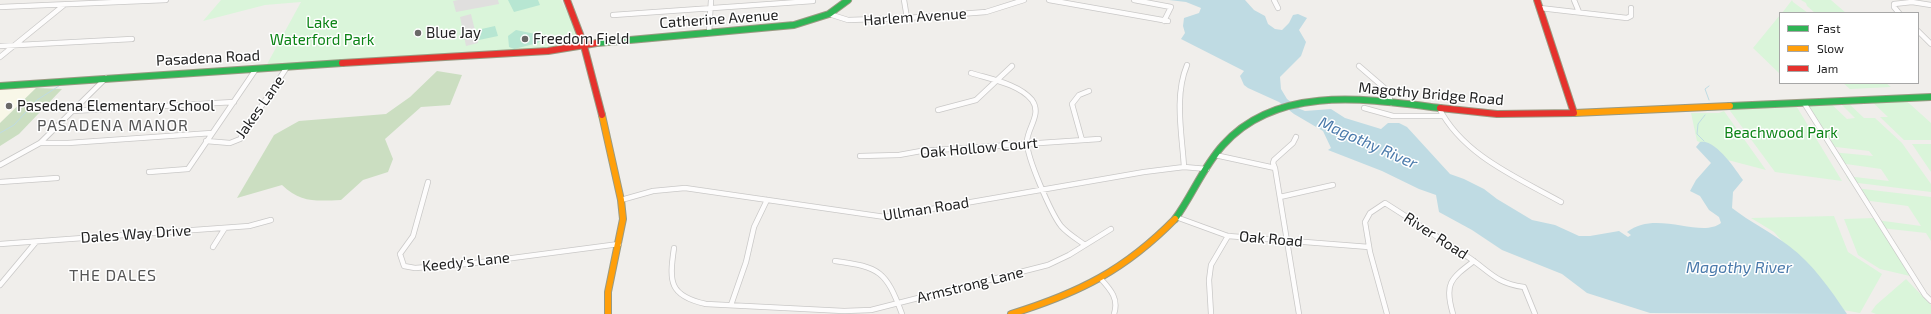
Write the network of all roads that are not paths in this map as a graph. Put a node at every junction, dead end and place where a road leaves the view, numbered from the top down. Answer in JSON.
{"nodes":[{"id":1,"x":166,"y":0,"type":"edge"},
{"id":2,"x":567,"y":0,"type":"edge"},
{"id":3,"x":711,"y":0,"type":"edge"},
{"id":4,"x":848,"y":0,"type":"edge"},
{"id":5,"x":904,"y":0,"type":"edge"},
{"id":6,"x":1024,"y":0,"type":"edge"},
{"id":7,"x":1049,"y":0,"type":"edge"},
{"id":8,"x":1134,"y":0,"type":"edge"},
{"id":9,"x":1274,"y":0,"type":"edge"},
{"id":10,"x":1537,"y":0,"type":"edge"},
{"id":11,"x":1574,"y":0,"type":"edge"},
{"id":12,"x":813,"y":1,"type":"dead end"},
{"id":13,"x":64,"y":4,"type":"junction"},
{"id":14,"x":1931,"y":5,"type":"edge"},
{"id":15,"x":0,"y":7,"type":"edge"},
{"id":16,"x":1278,"y":8,"type":"dead end"},
{"id":17,"x":1540,"y":8,"type":"junction"},
{"id":18,"x":1631,"y":8,"type":"dead end"},
{"id":19,"x":710,"y":9,"type":"junction"},
{"id":20,"x":1579,"y":12,"type":"junction"},
{"id":21,"x":1898,"y":12,"type":"edge"},
{"id":22,"x":829,"y":14,"type":"junction"},
{"id":23,"x":613,"y":15,"type":"dead end"},
{"id":24,"x":907,"y":18,"type":"junction"},
{"id":25,"x":1919,"y":32,"type":"edge"},
{"id":26,"x":709,"y":33,"type":"junction"},
{"id":27,"x":132,"y":39,"type":"dead end"},
{"id":28,"x":1931,"y":44,"type":"edge"},
{"id":29,"x":14,"y":45,"type":"junction"},
{"id":30,"x":585,"y":45,"type":"junction"},
{"id":31,"x":0,"y":46,"type":"edge"},
{"id":32,"x":0,"y":57,"type":"edge"},
{"id":33,"x":1187,"y":65,"type":"dead end"},
{"id":34,"x":1012,"y":66,"type":"dead end"},
{"id":35,"x":1359,"y":66,"type":"dead end"},
{"id":36,"x":287,"y":67,"type":"junction"},
{"id":37,"x":256,"y":69,"type":"junction"},
{"id":38,"x":971,"y":73,"type":"dead end"},
{"id":39,"x":106,"y":78,"type":"junction"},
{"id":40,"x":995,"y":82,"type":"junction"},
{"id":41,"x":0,"y":86,"type":"edge"},
{"id":42,"x":1089,"y":91,"type":"dead end"},
{"id":43,"x":1931,"y":97,"type":"edge"},
{"id":44,"x":234,"y":102,"type":"junction"},
{"id":45,"x":1391,"y":103,"type":"junction"},
{"id":46,"x":1804,"y":103,"type":"junction"},
{"id":47,"x":1364,"y":108,"type":"dead end"},
{"id":48,"x":1439,"y":108,"type":"junction"},
{"id":49,"x":938,"y":110,"type":"dead end"},
{"id":50,"x":72,"y":111,"type":"junction"},
{"id":51,"x":1574,"y":113,"type":"junction"},
{"id":52,"x":1442,"y":116,"type":"junction"},
{"id":53,"x":212,"y":133,"type":"junction"},
{"id":54,"x":1296,"y":137,"type":"dead end"},
{"id":55,"x":1099,"y":139,"type":"dead end"},
{"id":56,"x":1082,"y":140,"type":"junction"},
{"id":57,"x":40,"y":142,"type":"junction"},
{"id":58,"x":206,"y":142,"type":"junction"},
{"id":59,"x":1026,"y":143,"type":"junction"},
{"id":60,"x":1215,"y":155,"type":"junction"},
{"id":61,"x":860,"y":156,"type":"dead end"},
{"id":62,"x":0,"y":165,"type":"edge"},
{"id":63,"x":1184,"y":167,"type":"junction"},
{"id":64,"x":1276,"y":168,"type":"junction"},
{"id":65,"x":1207,"y":169,"type":"junction"},
{"id":66,"x":149,"y":172,"type":"dead end"},
{"id":67,"x":57,"y":178,"type":"dead end"},
{"id":68,"x":0,"y":182,"type":"edge"},
{"id":69,"x":428,"y":182,"type":"dead end"},
{"id":70,"x":1333,"y":185,"type":"dead end"},
{"id":71,"x":1044,"y":189,"type":"junction"},
{"id":72,"x":1280,"y":197,"type":"junction"},
{"id":73,"x":621,"y":200,"type":"junction"},
{"id":74,"x":766,"y":200,"type":"junction"},
{"id":75,"x":1561,"y":202,"type":"dead end"},
{"id":76,"x":1176,"y":217,"type":"junction"},
{"id":77,"x":271,"y":220,"type":"dead end"},
{"id":78,"x":225,"y":228,"type":"junction"},
{"id":79,"x":1110,"y":229,"type":"dead end"},
{"id":80,"x":1228,"y":236,"type":"junction"},
{"id":81,"x":1288,"y":241,"type":"junction"},
{"id":82,"x":36,"y":242,"type":"junction"},
{"id":83,"x":0,"y":244,"type":"edge"},
{"id":84,"x":619,"y":244,"type":"junction"},
{"id":85,"x":1085,"y":245,"type":"junction"},
{"id":86,"x":213,"y":247,"type":"dead end"},
{"id":87,"x":1369,"y":247,"type":"junction"},
{"id":88,"x":674,"y":248,"type":"dead end"},
{"id":89,"x":835,"y":261,"type":"dead end"},
{"id":90,"x":1474,"y":261,"type":"junction"},
{"id":91,"x":1101,"y":279,"type":"junction"},
{"id":92,"x":0,"y":285,"type":"edge"},
{"id":93,"x":1931,"y":301,"type":"edge"},
{"id":94,"x":898,"y":304,"type":"junction"},
{"id":95,"x":731,"y":305,"type":"junction"},
{"id":96,"x":608,"y":314,"type":"edge"},
{"id":97,"x":902,"y":314,"type":"edge"},
{"id":98,"x":1011,"y":314,"type":"edge"},
{"id":99,"x":1114,"y":314,"type":"edge"},
{"id":100,"x":1211,"y":314,"type":"edge"},
{"id":101,"x":1299,"y":314,"type":"edge"},
{"id":102,"x":1387,"y":314,"type":"edge"},
{"id":103,"x":1453,"y":314,"type":"edge"},
{"id":104,"x":1535,"y":314,"type":"edge"}],
"edges":[{"from":1,"to":13,"type":"street"},
{"from":2,"to":30,"type":"main road"},
{"from":3,"to":19,"type":"street"},
{"from":4,"to":22,"type":"main road","name":"Catherine Avenue"},
{"from":5,"to":24,"type":"street"},
{"from":6,"to":24,"type":"street","name":"Harlem Avenue"},
{"from":7,"to":8,"type":"street"},
{"from":9,"to":16,"type":"street"},
{"from":10,"to":17,"type":"main road"},
{"from":11,"to":20,"type":"street"},
{"from":12,"to":19,"type":"street"},
{"from":13,"to":15,"type":"street"},
{"from":13,"to":29,"type":"street"},
{"from":14,"to":21,"type":"street"},
{"from":17,"to":20,"type":"street"},
{"from":17,"to":51,"type":"main road"},
{"from":18,"to":20,"type":"street"},
{"from":19,"to":23,"type":"street"},
{"from":19,"to":26,"type":"street"},
{"from":22,"to":24,"type":"street","name":"Harlem Avenue"},
{"from":22,"to":26,"type":"main road","name":"Catherine Avenue"},
{"from":25,"to":28,"type":"street"},
{"from":26,"to":30,"type":"main road","name":"Catherine Avenue"},
{"from":27,"to":29,"type":"street"},
{"from":29,"to":31,"type":"street"},
{"from":29,"to":32,"type":"street"},
{"from":30,"to":36,"type":"main road","name":"Pasadena Road"},
{"from":30,"to":73,"type":"main road"},
{"from":33,"to":63,"type":"street"},
{"from":34,"to":40,"type":"street"},
{"from":35,"to":45,"type":"street"},
{"from":36,"to":37,"type":"main road","name":"Pasadena Road"},
{"from":36,"to":58,"type":"street","name":"Jakes Lane"},
{"from":37,"to":39,"type":"main road","name":"Pasadena Road"},
{"from":37,"to":44,"type":"street"},
{"from":38,"to":40,"type":"street"},
{"from":39,"to":41,"type":"main road","name":"Pasadena Road"},
{"from":39,"to":50,"type":"street"},
{"from":40,"to":49,"type":"street"},
{"from":40,"to":59,"type":"street"},
{"from":42,"to":56,"type":"street"},
{"from":43,"to":46,"type":"main road","name":"Magothy Bridge Road"},
{"from":44,"to":50,"type":"street"},
{"from":44,"to":53,"type":"street"},
{"from":45,"to":48,"type":"main road","name":"Magothy Bridge Road"},
{"from":45,"to":60,"type":"main road","name":"Magothy Bridge Road"},
{"from":46,"to":51,"type":"main road","name":"Magothy Bridge Road"},
{"from":46,"to":93,"type":"street"},
{"from":47,"to":52,"type":"street"},
{"from":48,"to":51,"type":"main road","name":"Magothy Bridge Road"},
{"from":48,"to":52,"type":"street"},
{"from":50,"to":57,"type":"street"},
{"from":52,"to":75,"type":"street"},
{"from":53,"to":57,"type":"street"},
{"from":53,"to":58,"type":"street"},
{"from":54,"to":64,"type":"street"},
{"from":55,"to":56,"type":"street","name":"Oak Hollow Court"},
{"from":56,"to":59,"type":"street","name":"Oak Hollow Court"},
{"from":57,"to":62,"type":"street"},
{"from":58,"to":66,"type":"street"},
{"from":59,"to":61,"type":"street","name":"Oak Hollow Court"},
{"from":59,"to":71,"type":"street"},
{"from":60,"to":64,"type":"street"},
{"from":60,"to":65,"type":"main road","name":"Magothy Bridge Road"},
{"from":63,"to":65,"type":"street","name":"Ullman Road"},
{"from":63,"to":71,"type":"street","name":"Ullman Road"},
{"from":64,"to":72,"type":"street"},
{"from":65,"to":76,"type":"main road","name":"Magothy Bridge Road"},
{"from":67,"to":68,"type":"street"},
{"from":69,"to":84,"type":"street","name":"Keedy's Lane"},
{"from":70,"to":72,"type":"street"},
{"from":71,"to":74,"type":"street","name":"Ullman Road"},
{"from":71,"to":85,"type":"street"},
{"from":72,"to":81,"type":"street"},
{"from":73,"to":74,"type":"street","name":"Ullman Road"},
{"from":73,"to":84,"type":"main road"},
{"from":74,"to":95,"type":"street"},
{"from":76,"to":80,"type":"street","name":"Oak Road"},
{"from":76,"to":91,"type":"main road","name":"Magothy Bridge Road"},
{"from":77,"to":78,"type":"street","name":"Dales Way Drive"},
{"from":78,"to":82,"type":"street","name":"Dales Way Drive"},
{"from":78,"to":86,"type":"street"},
{"from":79,"to":85,"type":"street","name":"Armstrong Lane"},
{"from":80,"to":81,"type":"street","name":"Oak Road"},
{"from":80,"to":100,"type":"street"},
{"from":81,"to":87,"type":"street","name":"Oak Road"},
{"from":81,"to":101,"type":"street"},
{"from":82,"to":83,"type":"street","name":"Dales Way Drive"},
{"from":82,"to":92,"type":"street"},
{"from":84,"to":96,"type":"main road"},
{"from":85,"to":94,"type":"street","name":"Armstrong Lane"},
{"from":87,"to":90,"type":"street","name":"River Road"},
{"from":87,"to":102,"type":"street"},
{"from":88,"to":95,"type":"street","name":"Armstrong Lane"},
{"from":89,"to":94,"type":"street"},
{"from":90,"to":103,"type":"street"},
{"from":90,"to":104,"type":"street","name":"River Road"},
{"from":91,"to":98,"type":"main road","name":"Magothy Bridge Road"},
{"from":91,"to":99,"type":"street"},
{"from":94,"to":95,"type":"street","name":"Armstrong Lane"},
{"from":94,"to":97,"type":"street"}]}
